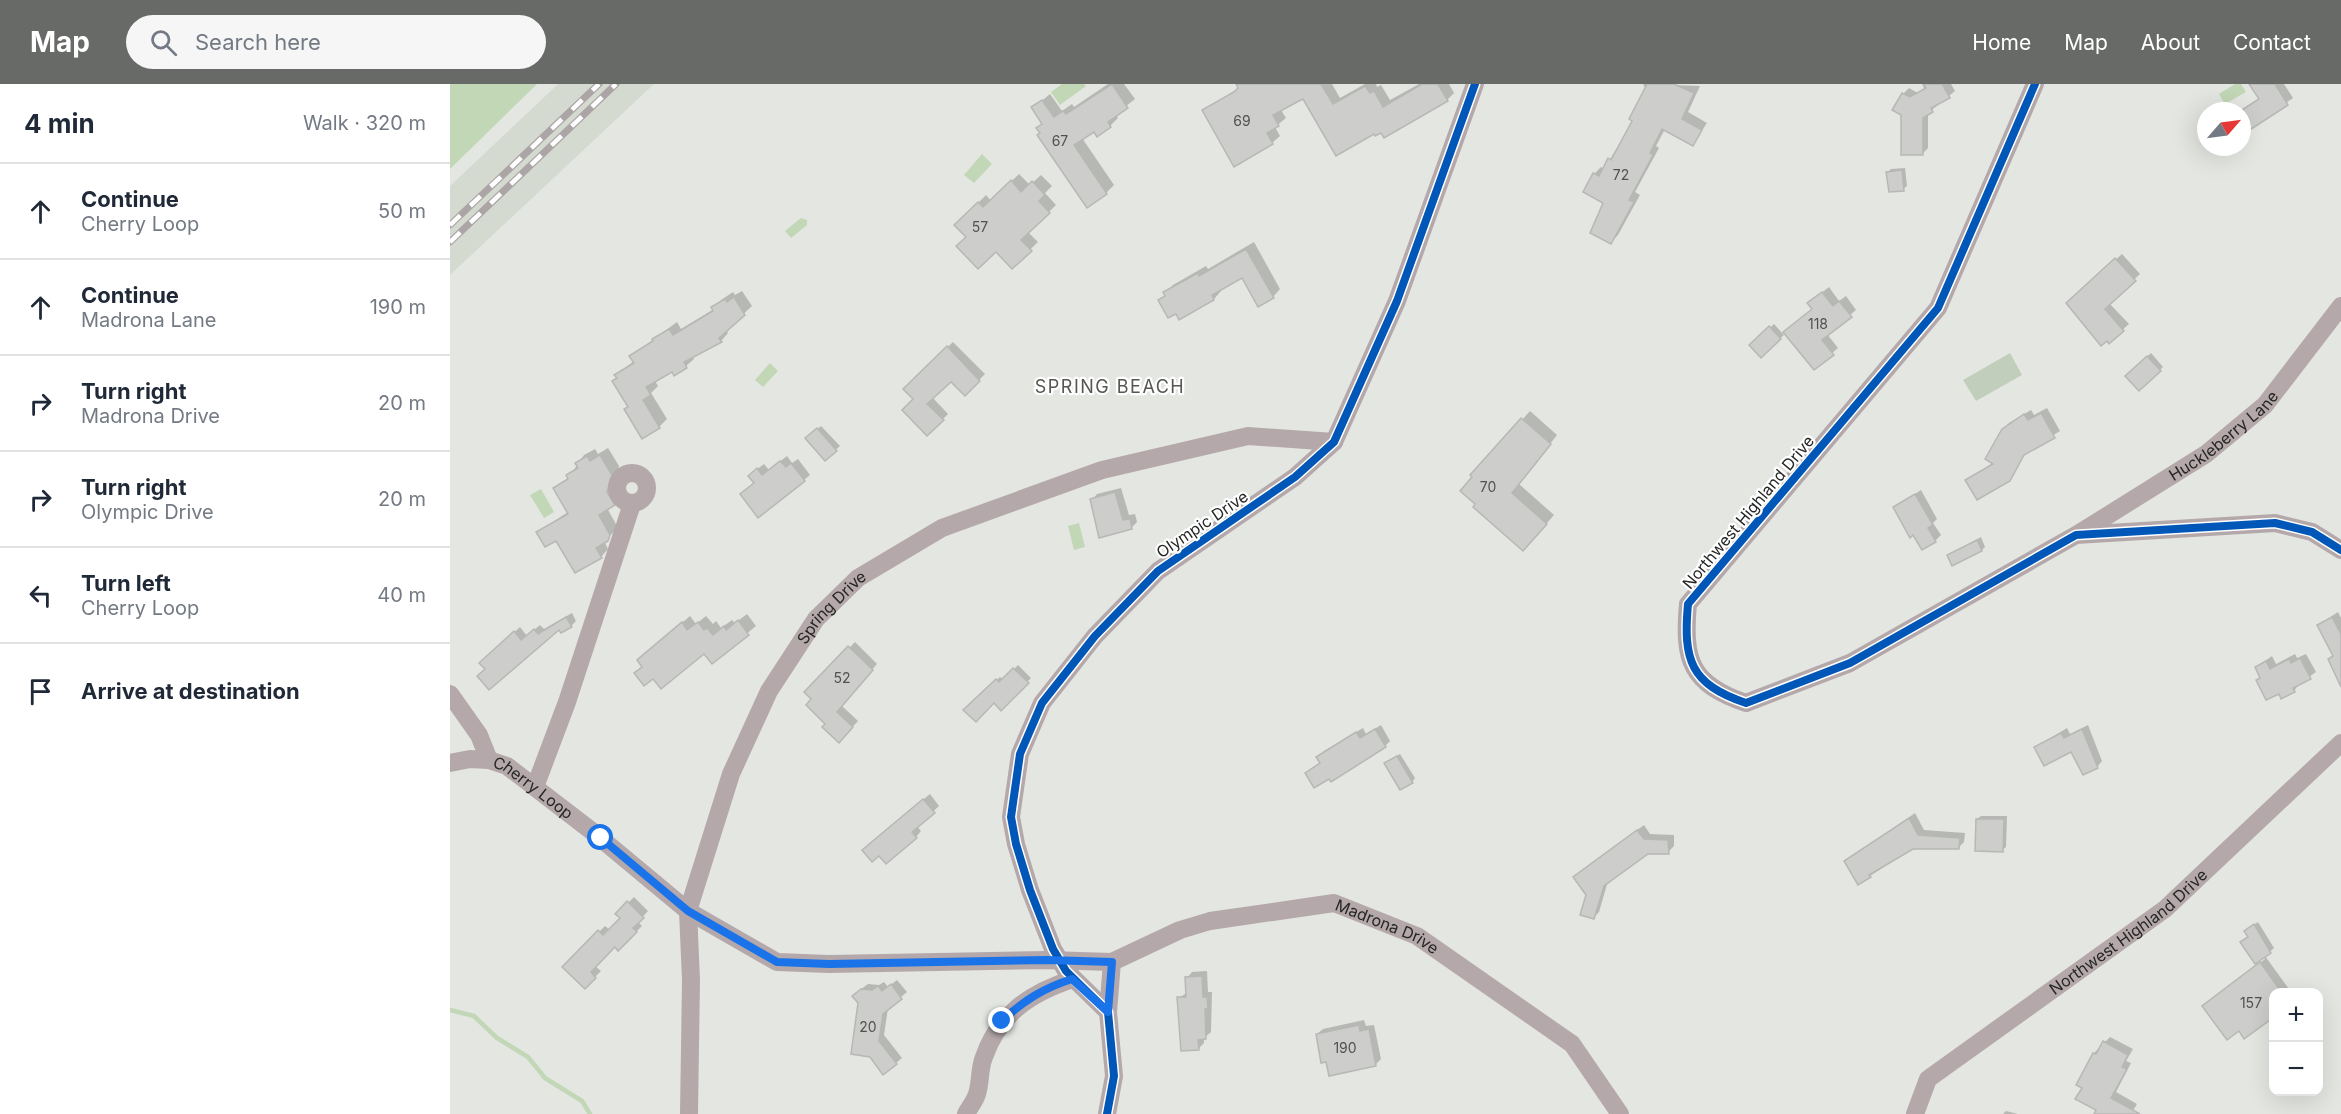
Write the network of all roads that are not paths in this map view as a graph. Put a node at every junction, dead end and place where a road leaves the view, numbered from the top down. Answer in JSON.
{"nodes":[{"id":1,"x":1475,"y":84,"type":"edge"},
{"id":2,"x":2035,"y":84,"type":"edge"},
{"id":3,"x":2341,"y":306,"type":"edge"},
{"id":4,"x":1334,"y":442,"type":"junction"},
{"id":5,"x":632,"y":504,"type":"dead end"},
{"id":6,"x":2076,"y":535,"type":"junction"},
{"id":7,"x":2341,"y":550,"type":"edge"},
{"id":8,"x":450,"y":694,"type":"edge"},
{"id":9,"x":2341,"y":743,"type":"edge"},
{"id":10,"x":489,"y":760,"type":"junction"},
{"id":11,"x":450,"y":763,"type":"edge"},
{"id":12,"x":535,"y":787,"type":"junction"},
{"id":13,"x":688,"y":911,"type":"junction"},
{"id":14,"x":1112,"y":962,"type":"junction"},
{"id":15,"x":1069,"y":975,"type":"junction"},
{"id":16,"x":1108,"y":1012,"type":"junction"},
{"id":17,"x":689,"y":1114,"type":"edge"},
{"id":18,"x":966,"y":1114,"type":"edge"},
{"id":19,"x":1107,"y":1114,"type":"edge"},
{"id":20,"x":1620,"y":1114,"type":"edge"},
{"id":21,"x":1916,"y":1114,"type":"edge"}],
"edges":[{"from":1,"to":4,"type":"street","name":"Olympic Drive"},
{"from":2,"to":6,"type":"street","name":"Northwest Highland Drive"},
{"from":3,"to":6,"type":"street","name":"Huckleberry Lane"},
{"from":4,"to":13,"type":"street","name":"Spring Drive"},
{"from":4,"to":15,"type":"street","name":"Olympic Drive"},
{"from":5,"to":12,"type":"street"},
{"from":6,"to":7,"type":"street","name":"Northwest Highland Drive"},
{"from":8,"to":10,"type":"street"},
{"from":9,"to":21,"type":"street","name":"Northwest Highland Drive"},
{"from":10,"to":11,"type":"street","name":"Cherry Loop"},
{"from":10,"to":12,"type":"street","name":"Cherry Loop"},
{"from":12,"to":13,"type":"street","name":"Cherry Loop"},
{"from":13,"to":14,"type":"street","name":"Cherry Loop"},
{"from":13,"to":17,"type":"street","name":"Spring Drive"},
{"from":14,"to":16,"type":"street"},
{"from":14,"to":20,"type":"street","name":"Madrona Drive"},
{"from":15,"to":16,"type":"street","name":"Olympic Drive"},
{"from":15,"to":18,"type":"street"},
{"from":16,"to":19,"type":"street"}]}
